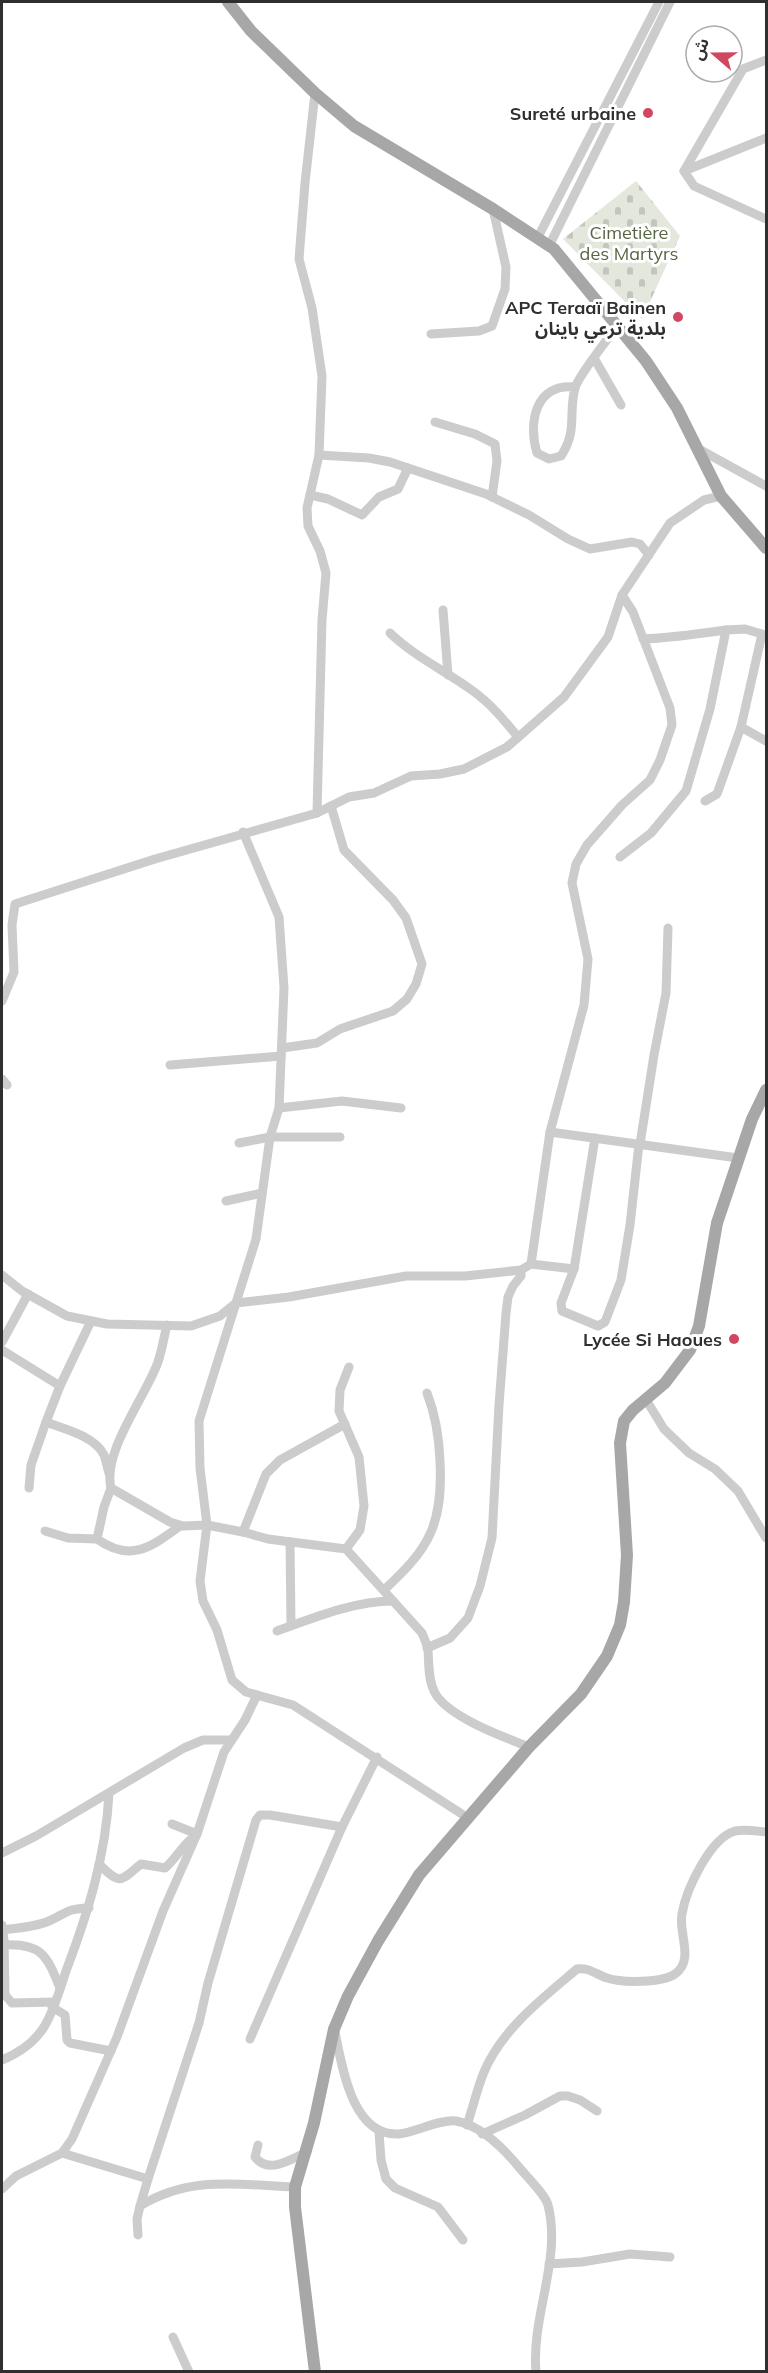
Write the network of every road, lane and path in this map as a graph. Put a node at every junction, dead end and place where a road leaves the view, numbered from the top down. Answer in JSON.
{"nodes":[{"id":1,"x":228,"y":2,"type":"edge"},
{"id":2,"x":659,"y":2,"type":"edge"},
{"id":3,"x":670,"y":2,"type":"edge"},
{"id":4,"x":766,"y":60,"type":"edge"},
{"id":5,"x":315,"y":93,"type":"junction"},
{"id":6,"x":766,"y":138,"type":"edge"},
{"id":7,"x":684,"y":171,"type":"junction"},
{"id":8,"x":493,"y":209,"type":"junction"},
{"id":9,"x":766,"y":219,"type":"edge"},
{"id":10,"x":538,"y":237,"type":"junction"},
{"id":11,"x":549,"y":246,"type":"junction"},
{"id":12,"x":617,"y":326,"type":"junction"},
{"id":13,"x":431,"y":334,"type":"dead end"},
{"id":14,"x":594,"y":358,"type":"junction"},
{"id":15,"x":575,"y":387,"type":"junction"},
{"id":16,"x":621,"y":405,"type":"dead end"},
{"id":17,"x":435,"y":422,"type":"dead end"},
{"id":18,"x":697,"y":448,"type":"junction"},
{"id":19,"x":319,"y":455,"type":"junction"},
{"id":20,"x":408,"y":468,"type":"junction"},
{"id":21,"x":766,"y":486,"type":"edge"},
{"id":22,"x":310,"y":495,"type":"junction"},
{"id":23,"x":721,"y":496,"type":"junction"},
{"id":24,"x":492,"y":497,"type":"junction"},
{"id":25,"x":766,"y":548,"type":"edge"},
{"id":26,"x":649,"y":555,"type":"junction"},
{"id":27,"x":622,"y":595,"type":"junction"},
{"id":28,"x":443,"y":610,"type":"dead end"},
{"id":29,"x":726,"y":630,"type":"junction"},
{"id":30,"x":390,"y":633,"type":"dead end"},
{"id":31,"x":764,"y":635,"type":"edge"},
{"id":32,"x":643,"y":639,"type":"junction"},
{"id":33,"x":448,"y":675,"type":"junction"},
{"id":34,"x":741,"y":727,"type":"junction"},
{"id":35,"x":518,"y":737,"type":"junction"},
{"id":36,"x":766,"y":741,"type":"edge"},
{"id":37,"x":705,"y":801,"type":"dead end"},
{"id":38,"x":330,"y":806,"type":"junction"},
{"id":39,"x":317,"y":813,"type":"junction"},
{"id":40,"x":243,"y":832,"type":"junction"},
{"id":41,"x":620,"y":857,"type":"dead end"},
{"id":42,"x":668,"y":928,"type":"dead end"},
{"id":43,"x":2,"y":1001,"type":"edge"},
{"id":44,"x":281,"y":1052,"type":"junction"},
{"id":45,"x":170,"y":1065,"type":"dead end"},
{"id":46,"x":766,"y":1090,"type":"edge"},
{"id":47,"x":279,"y":1108,"type":"junction"},
{"id":48,"x":401,"y":1108,"type":"dead end"},
{"id":49,"x":550,"y":1132,"type":"junction"},
{"id":50,"x":270,"y":1137,"type":"junction"},
{"id":51,"x":340,"y":1137,"type":"dead end"},
{"id":52,"x":595,"y":1138,"type":"junction"},
{"id":53,"x":239,"y":1143,"type":"dead end"},
{"id":54,"x":639,"y":1144,"type":"junction"},
{"id":55,"x":738,"y":1158,"type":"junction"},
{"id":56,"x":262,"y":1193,"type":"junction"},
{"id":57,"x":226,"y":1201,"type":"dead end"},
{"id":58,"x":531,"y":1264,"type":"junction"},
{"id":59,"x":574,"y":1269,"type":"junction"},
{"id":60,"x":521,"y":1270,"type":"junction"},
{"id":61,"x":2,"y":1275,"type":"edge"},
{"id":62,"x":28,"y":1294,"type":"junction"},
{"id":63,"x":236,"y":1303,"type":"junction"},
{"id":64,"x":91,"y":1321,"type":"junction"},
{"id":65,"x":167,"y":1325,"type":"junction"},
{"id":66,"x":2,"y":1342,"type":"edge"},
{"id":67,"x":2,"y":1350,"type":"edge"},
{"id":68,"x":349,"y":1367,"type":"dead end"},
{"id":69,"x":60,"y":1386,"type":"junction"},
{"id":70,"x":427,"y":1393,"type":"dead end"},
{"id":71,"x":645,"y":1398,"type":"junction"},
{"id":72,"x":46,"y":1422,"type":"junction"},
{"id":73,"x":345,"y":1424,"type":"junction"},
{"id":74,"x":109,"y":1476,"type":"junction"},
{"id":75,"x":29,"y":1488,"type":"dead end"},
{"id":76,"x":111,"y":1488,"type":"junction"},
{"id":77,"x":207,"y":1525,"type":"junction"},
{"id":78,"x":180,"y":1526,"type":"junction"},
{"id":79,"x":45,"y":1531,"type":"dead end"},
{"id":80,"x":243,"y":1532,"type":"junction"},
{"id":81,"x":766,"y":1538,"type":"edge"},
{"id":82,"x":97,"y":1539,"type":"junction"},
{"id":83,"x":290,"y":1542,"type":"junction"},
{"id":84,"x":346,"y":1549,"type":"junction"},
{"id":85,"x":384,"y":1590,"type":"junction"},
{"id":86,"x":393,"y":1601,"type":"junction"},
{"id":87,"x":291,"y":1625,"type":"junction"},
{"id":88,"x":277,"y":1630,"type":"dead end"},
{"id":89,"x":427,"y":1648,"type":"junction"},
{"id":90,"x":257,"y":1695,"type":"junction"},
{"id":91,"x":230,"y":1740,"type":"junction"},
{"id":92,"x":529,"y":1747,"type":"junction"},
{"id":93,"x":377,"y":1757,"type":"junction"},
{"id":94,"x":109,"y":1793,"type":"junction"},
{"id":95,"x":468,"y":1818,"type":"junction"},
{"id":96,"x":172,"y":1824,"type":"dead end"},
{"id":97,"x":342,"y":1827,"type":"junction"},
{"id":98,"x":766,"y":1832,"type":"edge"},
{"id":99,"x":197,"y":1834,"type":"junction"},
{"id":100,"x":2,"y":1852,"type":"edge"},
{"id":101,"x":99,"y":1864,"type":"junction"},
{"id":102,"x":89,"y":1908,"type":"junction"},
{"id":103,"x":2,"y":1928,"type":"edge"},
{"id":104,"x":4,"y":1945,"type":"junction"},
{"id":105,"x":60,"y":1988,"type":"junction"},
{"id":106,"x":53,"y":2004,"type":"junction"},
{"id":107,"x":334,"y":2029,"type":"junction"},
{"id":108,"x":250,"y":2039,"type":"dead end"},
{"id":109,"x":111,"y":2051,"type":"junction"},
{"id":110,"x":2,"y":2060,"type":"edge"},
{"id":111,"x":597,"y":2111,"type":"dead end"},
{"id":112,"x":467,"y":2125,"type":"junction"},
{"id":113,"x":379,"y":2132,"type":"junction"},
{"id":114,"x":482,"y":2134,"type":"junction"},
{"id":115,"x":258,"y":2145,"type":"dead end"},
{"id":116,"x":307,"y":2152,"type":"junction"},
{"id":117,"x":62,"y":2153,"type":"junction"},
{"id":118,"x":148,"y":2179,"type":"junction"},
{"id":119,"x":295,"y":2187,"type":"junction"},
{"id":120,"x":2,"y":2189,"type":"edge"},
{"id":121,"x":140,"y":2206,"type":"junction"},
{"id":122,"x":138,"y":2235,"type":"dead end"},
{"id":123,"x":463,"y":2240,"type":"dead end"},
{"id":124,"x":670,"y":2257,"type":"dead end"},
{"id":125,"x":549,"y":2264,"type":"junction"},
{"id":126,"x":173,"y":2337,"type":"dead end"},
{"id":127,"x":189,"y":2372,"type":"edge"},
{"id":128,"x":315,"y":2372,"type":"edge"},
{"id":129,"x":536,"y":2372,"type":"edge"}],
"edges":[{"from":1,"to":5,"type":"main road"},
{"from":2,"to":10,"type":"street"},
{"from":3,"to":11,"type":"street"},
{"from":4,"to":7,"type":"street"},
{"from":5,"to":8,"type":"main road"},
{"from":5,"to":19,"type":"street"},
{"from":6,"to":7,"type":"street"},
{"from":7,"to":9,"type":"street"},
{"from":8,"to":10,"type":"main road"},
{"from":8,"to":13,"type":"street"},
{"from":10,"to":11,"type":"main road"},
{"from":11,"to":12,"type":"main road"},
{"from":12,"to":14,"type":"street"},
{"from":12,"to":18,"type":"main road"},
{"from":14,"to":15,"type":"street"},
{"from":14,"to":16,"type":"street"},
{"from":15,"to":15,"type":"street"},
{"from":17,"to":24,"type":"street"},
{"from":18,"to":21,"type":"street"},
{"from":18,"to":23,"type":"main road"},
{"from":19,"to":20,"type":"street"},
{"from":19,"to":22,"type":"street"},
{"from":20,"to":22,"type":"street"},
{"from":20,"to":24,"type":"street"},
{"from":22,"to":39,"type":"street"},
{"from":23,"to":25,"type":"main road"},
{"from":23,"to":26,"type":"street"},
{"from":24,"to":26,"type":"street"},
{"from":26,"to":27,"type":"street"},
{"from":27,"to":32,"type":"street"},
{"from":27,"to":35,"type":"street"},
{"from":28,"to":33,"type":"street"},
{"from":29,"to":31,"type":"street"},
{"from":29,"to":32,"type":"street"},
{"from":29,"to":41,"type":"street"},
{"from":30,"to":33,"type":"street"},
{"from":31,"to":34,"type":"street"},
{"from":32,"to":49,"type":"street"},
{"from":33,"to":35,"type":"street"},
{"from":34,"to":36,"type":"street"},
{"from":34,"to":37,"type":"street"},
{"from":35,"to":38,"type":"street"},
{"from":38,"to":39,"type":"street"},
{"from":38,"to":44,"type":"street"},
{"from":39,"to":40,"type":"street"},
{"from":40,"to":43,"type":"street"},
{"from":40,"to":44,"type":"street"},
{"from":42,"to":54,"type":"street"},
{"from":44,"to":45,"type":"street"},
{"from":44,"to":47,"type":"street"},
{"from":46,"to":55,"type":"main road"},
{"from":47,"to":48,"type":"street"},
{"from":47,"to":50,"type":"street"},
{"from":49,"to":52,"type":"street"},
{"from":49,"to":58,"type":"street"},
{"from":50,"to":51,"type":"street"},
{"from":50,"to":53,"type":"street"},
{"from":50,"to":56,"type":"street"},
{"from":52,"to":54,"type":"street"},
{"from":52,"to":59,"type":"street"},
{"from":54,"to":55,"type":"street"},
{"from":54,"to":59,"type":"street"},
{"from":55,"to":71,"type":"main road"},
{"from":56,"to":57,"type":"street"},
{"from":56,"to":63,"type":"street"},
{"from":58,"to":59,"type":"street"},
{"from":58,"to":60,"type":"street"},
{"from":60,"to":63,"type":"street"},
{"from":60,"to":89,"type":"street"},
{"from":61,"to":62,"type":"street"},
{"from":62,"to":64,"type":"street"},
{"from":62,"to":66,"type":"street"},
{"from":63,"to":65,"type":"street"},
{"from":63,"to":77,"type":"street"},
{"from":64,"to":65,"type":"street"},
{"from":64,"to":69,"type":"street"},
{"from":65,"to":74,"type":"street"},
{"from":67,"to":69,"type":"street"},
{"from":68,"to":73,"type":"street"},
{"from":69,"to":72,"type":"street"},
{"from":70,"to":85,"type":"street"},
{"from":71,"to":81,"type":"street"},
{"from":71,"to":92,"type":"main road"},
{"from":72,"to":74,"type":"street"},
{"from":72,"to":75,"type":"street"},
{"from":73,"to":80,"type":"street"},
{"from":73,"to":84,"type":"street"},
{"from":74,"to":76,"type":"street"},
{"from":76,"to":78,"type":"street"},
{"from":76,"to":82,"type":"street"},
{"from":77,"to":78,"type":"street"},
{"from":77,"to":80,"type":"street"},
{"from":77,"to":90,"type":"street"},
{"from":78,"to":82,"type":"street"},
{"from":79,"to":82,"type":"street"},
{"from":80,"to":83,"type":"street"},
{"from":83,"to":84,"type":"street"},
{"from":83,"to":87,"type":"street"},
{"from":84,"to":85,"type":"street"},
{"from":85,"to":86,"type":"street"},
{"from":86,"to":87,"type":"street"},
{"from":86,"to":89,"type":"street"},
{"from":87,"to":88,"type":"street"},
{"from":89,"to":92,"type":"street"},
{"from":90,"to":91,"type":"street"},
{"from":90,"to":93,"type":"street"},
{"from":91,"to":94,"type":"street"},
{"from":91,"to":99,"type":"street"},
{"from":92,"to":95,"type":"main road"},
{"from":93,"to":95,"type":"street"},
{"from":93,"to":97,"type":"street"},
{"from":94,"to":100,"type":"street"},
{"from":94,"to":101,"type":"street"},
{"from":95,"to":107,"type":"main road"},
{"from":96,"to":99,"type":"street"},
{"from":97,"to":108,"type":"street"},
{"from":97,"to":118,"type":"street"},
{"from":98,"to":112,"type":"street"},
{"from":99,"to":101,"type":"street"},
{"from":99,"to":109,"type":"street"},
{"from":101,"to":102,"type":"street"},
{"from":102,"to":103,"type":"street"},
{"from":102,"to":105,"type":"street"},
{"from":103,"to":104,"type":"street"},
{"from":104,"to":105,"type":"street"},
{"from":104,"to":106,"type":"street"},
{"from":105,"to":106,"type":"street"},
{"from":106,"to":109,"type":"street"},
{"from":106,"to":110,"type":"street"},
{"from":107,"to":113,"type":"street"},
{"from":107,"to":116,"type":"main road"},
{"from":109,"to":117,"type":"street"},
{"from":111,"to":114,"type":"street"},
{"from":112,"to":113,"type":"street"},
{"from":112,"to":114,"type":"street"},
{"from":113,"to":123,"type":"street"},
{"from":114,"to":125,"type":"street"},
{"from":115,"to":116,"type":"street"},
{"from":116,"to":119,"type":"main road"},
{"from":117,"to":118,"type":"street"},
{"from":117,"to":120,"type":"street"},
{"from":118,"to":121,"type":"street"},
{"from":119,"to":121,"type":"street"},
{"from":119,"to":128,"type":"main road"},
{"from":121,"to":122,"type":"street"},
{"from":124,"to":125,"type":"street"},
{"from":125,"to":129,"type":"street"},
{"from":126,"to":127,"type":"street"}]}
